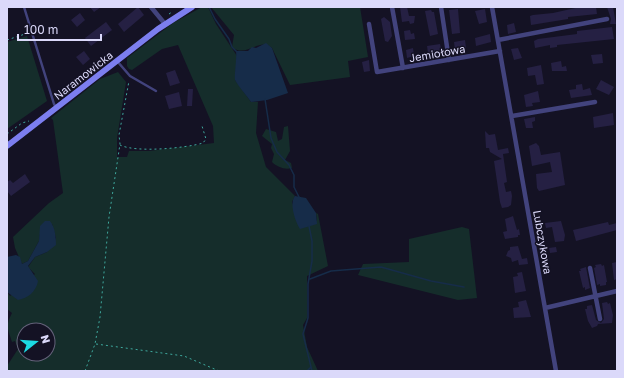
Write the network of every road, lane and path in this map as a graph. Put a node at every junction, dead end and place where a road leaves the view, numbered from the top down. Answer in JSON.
{"nodes":[{"id":1,"x":24,"y":7,"type":"edge"},
{"id":2,"x":151,"y":7,"type":"edge"},
{"id":3,"x":192,"y":7,"type":"edge"},
{"id":4,"x":392,"y":7,"type":"edge"},
{"id":5,"x":441,"y":7,"type":"edge"},
{"id":6,"x":492,"y":7,"type":"edge"},
{"id":7,"x":607,"y":19,"type":"dead end"},
{"id":8,"x":165,"y":24,"type":"junction"},
{"id":9,"x":369,"y":24,"type":"dead end"},
{"id":10,"x":32,"y":32,"type":"junction"},
{"id":11,"x":7,"y":40,"type":"edge"},
{"id":12,"x":498,"y":40,"type":"junction"},
{"id":13,"x":500,"y":51,"type":"junction"},
{"id":14,"x":449,"y":60,"type":"junction"},
{"id":15,"x":117,"y":61,"type":"junction"},
{"id":16,"x":403,"y":68,"type":"junction"},
{"id":17,"x":130,"y":76,"type":"junction"},
{"id":18,"x":156,"y":91,"type":"dead end"},
{"id":19,"x":595,"y":102,"type":"dead end"},
{"id":20,"x":57,"y":108,"type":"junction"},
{"id":21,"x":512,"y":116,"type":"junction"},
{"id":22,"x":31,"y":121,"type":"dead end"},
{"id":23,"x":202,"y":126,"type":"dead end"},
{"id":24,"x":7,"y":134,"type":"edge"},
{"id":25,"x":120,"y":144,"type":"junction"},
{"id":26,"x":7,"y":146,"type":"edge"},
{"id":27,"x":590,"y":268,"type":"dead end"},
{"id":28,"x":617,"y":291,"type":"edge"},
{"id":29,"x":595,"y":296,"type":"junction"},
{"id":30,"x":545,"y":308,"type":"junction"},
{"id":31,"x":600,"y":319,"type":"dead end"},
{"id":32,"x":95,"y":344,"type":"junction"},
{"id":33,"x":85,"y":371,"type":"edge"},
{"id":34,"x":219,"y":371,"type":"edge"},
{"id":35,"x":556,"y":371,"type":"edge"}],
"edges":[{"from":1,"to":10,"type":"lane"},
{"from":2,"to":8,"type":"street"},
{"from":3,"to":8,"type":"street","name":"Naramowicka"},
{"from":4,"to":16,"type":"street"},
{"from":5,"to":14,"type":"street"},
{"from":6,"to":12,"type":"street","name":"Lubczykowa"},
{"from":7,"to":12,"type":"street"},
{"from":8,"to":15,"type":"street","name":"Naramowicka"},
{"from":9,"to":16,"type":"street","name":"Jemiołowa"},
{"from":10,"to":11,"type":"path"},
{"from":10,"to":20,"type":"lane"},
{"from":12,"to":13,"type":"street","name":"Lubczykowa"},
{"from":13,"to":14,"type":"street","name":"Jemiołowa"},
{"from":13,"to":21,"type":"street","name":"Lubczykowa"},
{"from":14,"to":16,"type":"street","name":"Jemiołowa"},
{"from":15,"to":17,"type":"lane"},
{"from":15,"to":20,"type":"street","name":"Naramowicka"},
{"from":17,"to":18,"type":"lane"},
{"from":17,"to":25,"type":"path"},
{"from":19,"to":21,"type":"street"},
{"from":20,"to":26,"type":"street","name":"Naramowicka"},
{"from":21,"to":30,"type":"street","name":"Lubczykowa"},
{"from":22,"to":24,"type":"path"},
{"from":23,"to":25,"type":"path"},
{"from":25,"to":32,"type":"path"},
{"from":27,"to":29,"type":"street"},
{"from":28,"to":29,"type":"street"},
{"from":29,"to":30,"type":"street"},
{"from":29,"to":31,"type":"street"},
{"from":30,"to":35,"type":"street","name":"Lubczykowa"},
{"from":32,"to":33,"type":"path"},
{"from":32,"to":34,"type":"path"}]}
